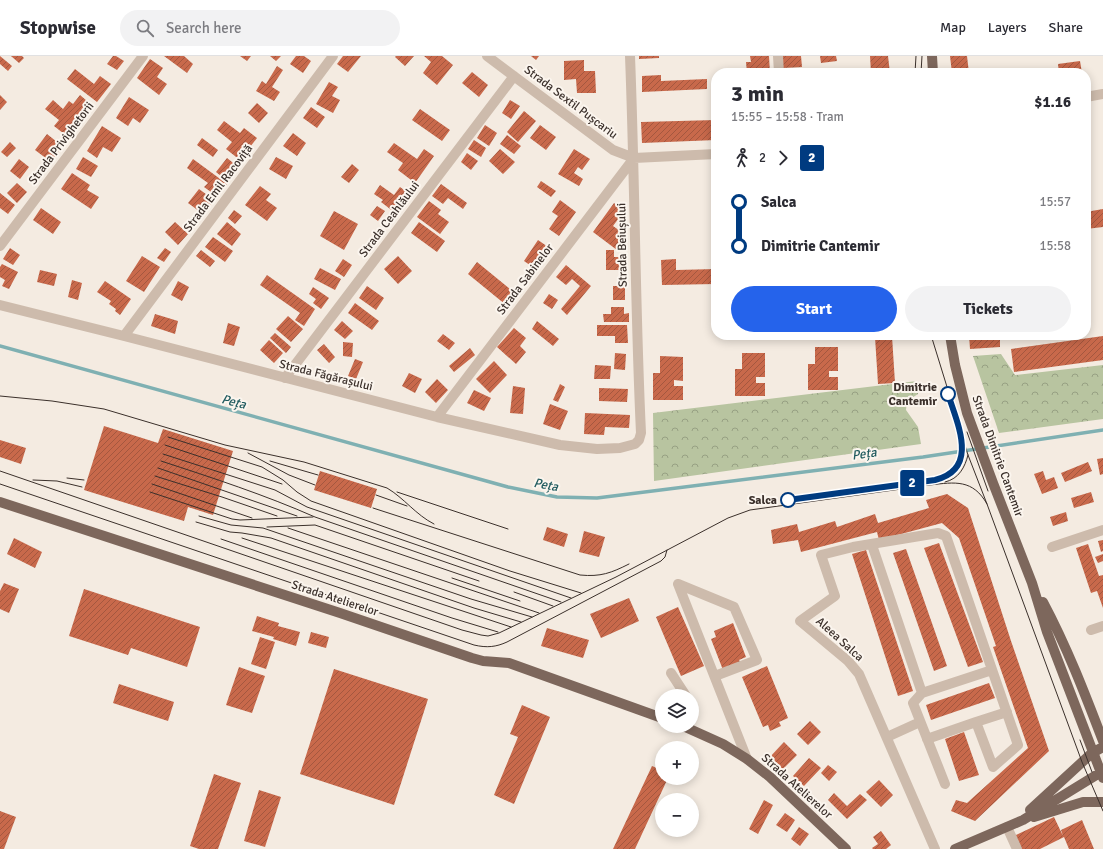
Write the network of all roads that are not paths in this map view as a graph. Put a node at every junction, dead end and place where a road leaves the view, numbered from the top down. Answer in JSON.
{"nodes":[{"id":1,"x":143,"y":56,"type":"edge"},
{"id":2,"x":333,"y":56,"type":"edge"},
{"id":3,"x":487,"y":56,"type":"edge"},
{"id":4,"x":630,"y":56,"type":"edge"},
{"id":5,"x":778,"y":56,"type":"edge"},
{"id":6,"x":932,"y":56,"type":"edge"},
{"id":7,"x":779,"y":68,"type":"edge"},
{"id":8,"x":933,"y":68,"type":"edge"},
{"id":9,"x":514,"y":76,"type":"junction"},
{"id":10,"x":1103,"y":94,"type":"edge"},
{"id":11,"x":1091,"y":96,"type":"edge"},
{"id":12,"x":711,"y":154,"type":"edge"},
{"id":13,"x":634,"y":158,"type":"junction"},
{"id":14,"x":0,"y":246,"type":"edge"},
{"id":15,"x":0,"y":306,"type":"edge"},
{"id":16,"x":124,"y":336,"type":"junction"},
{"id":17,"x":951,"y":340,"type":"edge"},
{"id":18,"x":285,"y":378,"type":"junction"},
{"id":19,"x":437,"y":417,"type":"junction"},
{"id":20,"x":641,"y":433,"type":"joint"},
{"id":21,"x":0,"y":502,"type":"edge"},
{"id":22,"x":1103,"y":530,"type":"edge"},
{"id":23,"x":872,"y":545,"type":"junction"},
{"id":24,"x":1052,"y":547,"type":"dead end"},
{"id":25,"x":1032,"y":583,"type":"junction"},
{"id":26,"x":1103,"y":626,"type":"edge"},
{"id":27,"x":1091,"y":630,"type":"dead end"},
{"id":28,"x":992,"y":670,"type":"junction"},
{"id":29,"x":671,"y":673,"type":"dead end"},
{"id":30,"x":715,"y":676,"type":"junction"},
{"id":31,"x":681,"y":689,"type":"edge"},
{"id":32,"x":922,"y":693,"type":"junction"},
{"id":33,"x":1007,"y":712,"type":"junction"},
{"id":34,"x":655,"y":715,"type":"edge"},
{"id":35,"x":920,"y":722,"type":"junction"},
{"id":36,"x":976,"y":722,"type":"junction"},
{"id":37,"x":699,"y":733,"type":"edge"},
{"id":38,"x":887,"y":737,"type":"junction"},
{"id":39,"x":927,"y":739,"type":"junction"},
{"id":40,"x":1103,"y":741,"type":"edge"},
{"id":41,"x":1103,"y":747,"type":"edge"},
{"id":42,"x":1092,"y":753,"type":"junction"},
{"id":43,"x":747,"y":759,"type":"junction"},
{"id":44,"x":1102,"y":774,"type":"edge"},
{"id":45,"x":945,"y":784,"type":"dead end"},
{"id":46,"x":1103,"y":802,"type":"edge"},
{"id":47,"x":1023,"y":820,"type":"junction"},
{"id":48,"x":1007,"y":827,"type":"junction"},
{"id":49,"x":846,"y":849,"type":"edge"},
{"id":50,"x":935,"y":849,"type":"edge"},
{"id":51,"x":955,"y":849,"type":"edge"},
{"id":52,"x":1017,"y":849,"type":"edge"}],
"edges":[{"from":1,"to":14,"type":"street","name":"Strada Privighetorii"},
{"from":2,"to":16,"type":"street","name":"Strada Emil Racoviță"},
{"from":3,"to":9,"type":"street","name":"Strada Sextil Pușcariu"},
{"from":4,"to":13,"type":"street","name":"Strada Beiușului"},
{"from":5,"to":7,"type":"street"},
{"from":6,"to":8,"type":"main road"},
{"from":9,"to":13,"type":"street","name":"Strada Sextil Pușcariu"},
{"from":9,"to":18,"type":"street","name":"Strada Ceahlăului"},
{"from":10,"to":11,"type":"street"},
{"from":12,"to":13,"type":"street","name":"Strada Sextil Pușcariu"},
{"from":13,"to":19,"type":"street","name":"Strada Sabinelor"},
{"from":13,"to":20,"type":"street","name":"Strada Beiușului"},
{"from":15,"to":16,"type":"street","name":"Strada Făgărașului"},
{"from":16,"to":18,"type":"street","name":"Strada Făgărașului"},
{"from":17,"to":25,"type":"main road","name":"Strada Dimitrie Cantemir"},
{"from":18,"to":19,"type":"street","name":"Strada Făgărașului"},
{"from":19,"to":20,"type":"street","name":"Strada Făgărașului"},
{"from":21,"to":34,"type":"main road","name":"Strada Atelierelor"},
{"from":22,"to":24,"type":"street"},
{"from":23,"to":28,"type":"street","name":"Aleea Salca"},
{"from":23,"to":32,"type":"street"},
{"from":23,"to":38,"type":"street","name":"Aleea Salca"},
{"from":25,"to":40,"type":"main road","name":"Strada Dimitrie Cantemir"},
{"from":25,"to":42,"type":"main road","name":"Strada Dimitrie Cantemir"},
{"from":26,"to":27,"type":"street"},
{"from":28,"to":32,"type":"street"},
{"from":28,"to":33,"type":"street","name":"Aleea Salca"},
{"from":29,"to":31,"type":"street"},
{"from":30,"to":30,"type":"street"},
{"from":30,"to":43,"type":"street"},
{"from":32,"to":35,"type":"street"},
{"from":33,"to":36,"type":"street"},
{"from":33,"to":36,"type":"street","name":"Aleea Salca"},
{"from":35,"to":38,"type":"street"},
{"from":35,"to":39,"type":"street"},
{"from":36,"to":39,"type":"street"},
{"from":37,"to":43,"type":"main road","name":"Strada Atelierelor"},
{"from":38,"to":50,"type":"street","name":"Aleea Salca"},
{"from":39,"to":45,"type":"street"},
{"from":41,"to":42,"type":"main road"},
{"from":42,"to":44,"type":"main road","name":"Strada Dimitrie Cantemir"},
{"from":42,"to":47,"type":"main road"},
{"from":43,"to":49,"type":"main road","name":"Strada Atelierelor"},
{"from":44,"to":47,"type":"main road"},
{"from":46,"to":47,"type":"main road"},
{"from":47,"to":48,"type":"main road"},
{"from":48,"to":51,"type":"main road"},
{"from":48,"to":52,"type":"street"}]}
